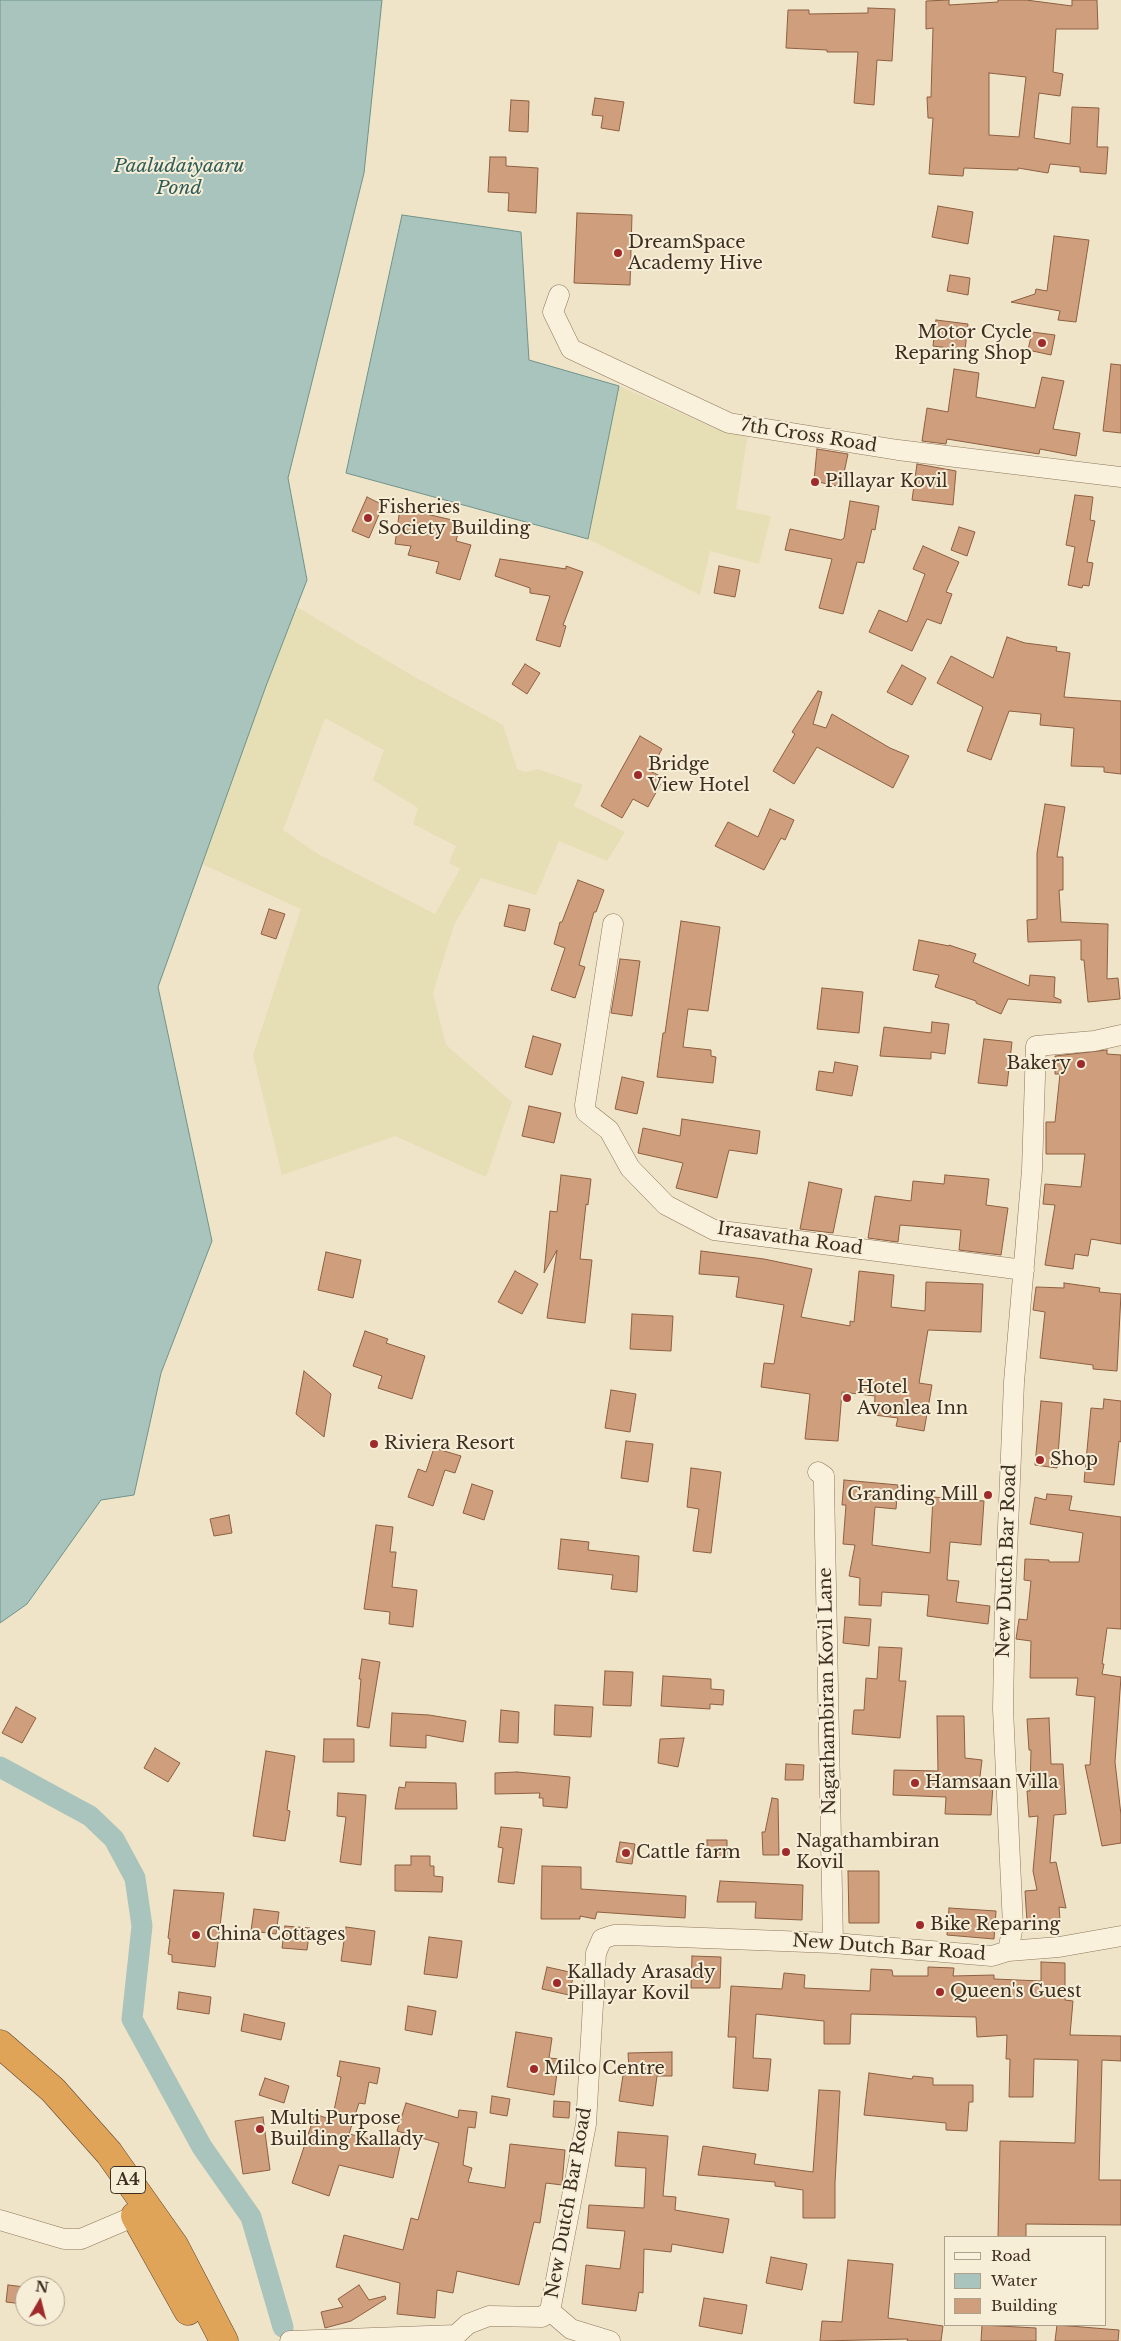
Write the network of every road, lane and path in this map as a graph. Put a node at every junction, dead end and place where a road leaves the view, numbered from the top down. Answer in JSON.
{"nodes":[{"id":1,"x":559,"y":295,"type":"dead end"},
{"id":2,"x":1121,"y":476,"type":"edge"},
{"id":3,"x":613,"y":924,"type":"dead end"},
{"id":4,"x":1121,"y":1036,"type":"edge"},
{"id":5,"x":1024,"y":1270,"type":"junction"},
{"id":6,"x":818,"y":1472,"type":"dead end"},
{"id":7,"x":1121,"y":1936,"type":"edge"},
{"id":8,"x":833,"y":1943,"type":"junction"},
{"id":9,"x":1008,"y":1951,"type":"junction"},
{"id":10,"x":0,"y":2044,"type":"edge"},
{"id":11,"x":0,"y":2060,"type":"edge"},
{"id":12,"x":135,"y":2216,"type":"junction"},
{"id":13,"x":0,"y":2220,"type":"edge"},
{"id":14,"x":550,"y":2311,"type":"junction"},
{"id":15,"x":457,"y":2338,"type":"edge"},
{"id":16,"x":204,"y":2341,"type":"edge"},
{"id":17,"x":224,"y":2341,"type":"edge"},
{"id":18,"x":290,"y":2341,"type":"edge"},
{"id":19,"x":610,"y":2341,"type":"edge"}],
"edges":[{"from":1,"to":2,"type":"street","name":"7th Cross Road"},
{"from":3,"to":5,"type":"street","name":"Irasavatha Road"},
{"from":4,"to":5,"type":"street","name":"New Dutch Bar Road"},
{"from":5,"to":9,"type":"street","name":"New Dutch Bar Road"},
{"from":6,"to":8,"type":"street","name":"Nagathambiran Kovil Lane"},
{"from":7,"to":9,"type":"street"},
{"from":8,"to":9,"type":"street","name":"New Dutch Bar Road"},
{"from":8,"to":14,"type":"street","name":"New Dutch Bar Road"},
{"from":10,"to":17,"type":"highway","number":"A4"},
{"from":11,"to":12,"type":"highway","number":"A4"},
{"from":12,"to":13,"type":"street"},
{"from":12,"to":16,"type":"highway","number":"A4"},
{"from":14,"to":15,"type":"street","name":"New Dutch Bar Road"},
{"from":14,"to":19,"type":"street"},
{"from":15,"to":18,"type":"street","name":"New Dutch Bar Road"}]}
